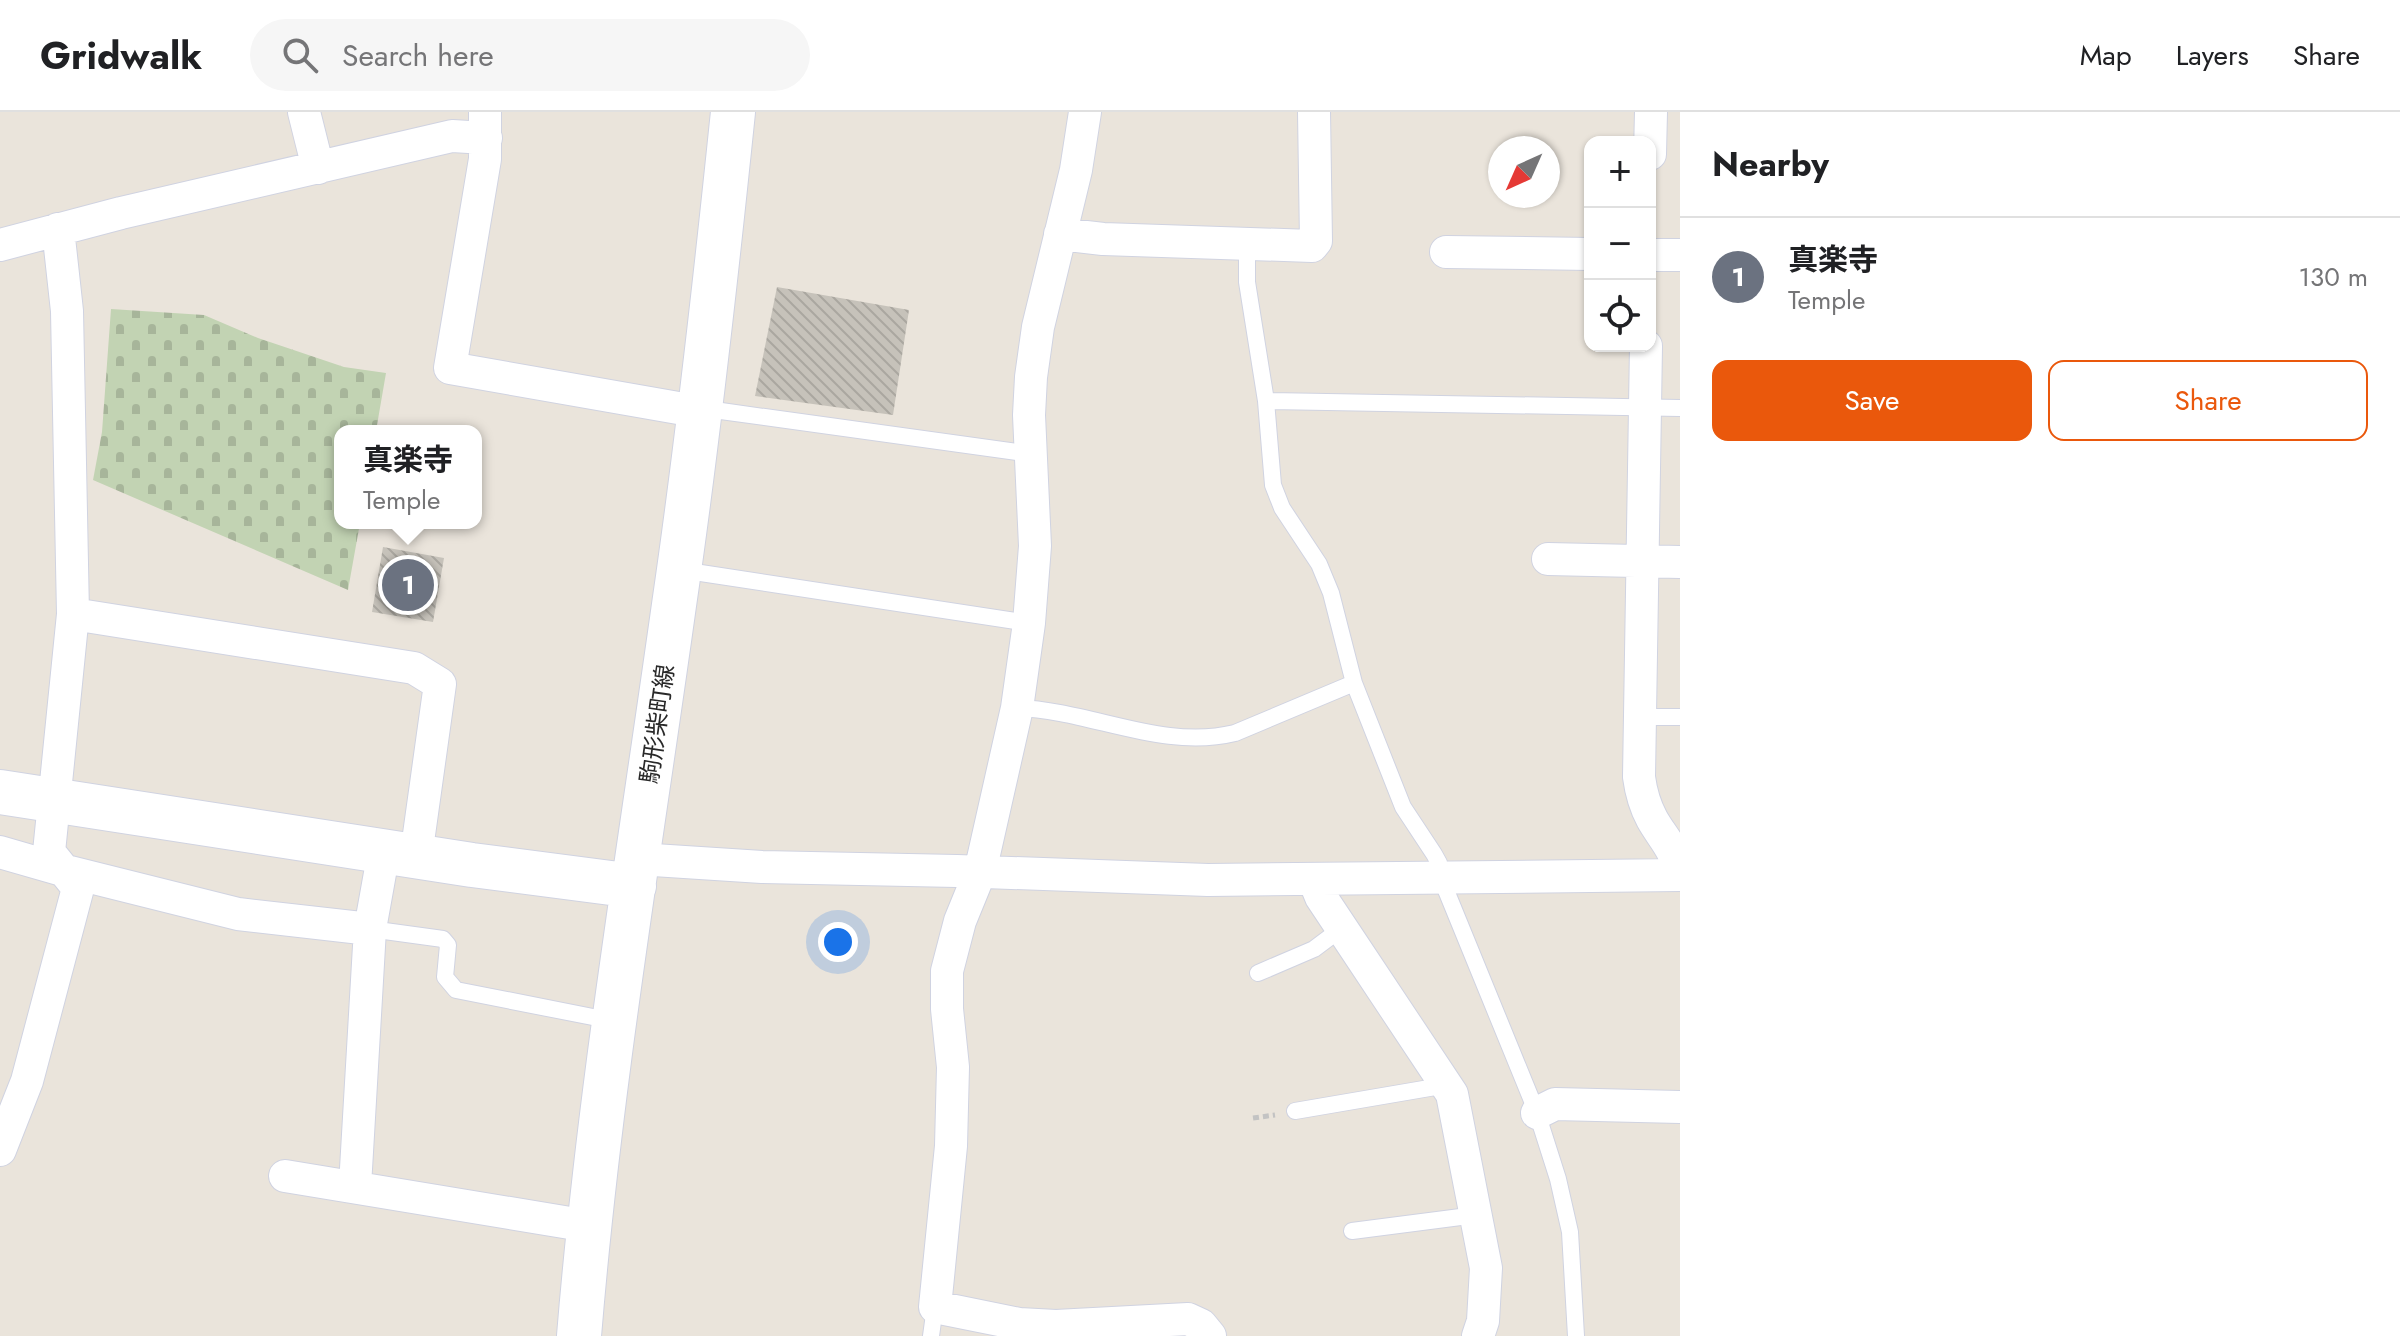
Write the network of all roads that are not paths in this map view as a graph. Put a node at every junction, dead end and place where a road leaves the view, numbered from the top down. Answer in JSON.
{"nodes":[{"id":1,"x":304,"y":112,"type":"edge"},
{"id":2,"x":733,"y":112,"type":"edge"},
{"id":3,"x":1080,"y":112,"type":"edge"},
{"id":4,"x":1314,"y":112,"type":"edge"},
{"id":5,"x":1651,"y":112,"type":"edge"},
{"id":6,"x":486,"y":125,"type":"edge"},
{"id":7,"x":1650,"y":136,"type":"edge"},
{"id":8,"x":318,"y":168,"type":"junction"},
{"id":9,"x":58,"y":229,"type":"junction"},
{"id":10,"x":1060,"y":234,"type":"junction"},
{"id":11,"x":1247,"y":243,"type":"junction"},
{"id":12,"x":0,"y":245,"type":"edge"},
{"id":13,"x":1446,"y":252,"type":"dead end"},
{"id":14,"x":1584,"y":254,"type":"edge"},
{"id":15,"x":1656,"y":255,"type":"edge"},
{"id":16,"x":1680,"y":255,"type":"edge"},
{"id":17,"x":1646,"y":352,"type":"edge"},
{"id":18,"x":1266,"y":401,"type":"junction"},
{"id":19,"x":1645,"y":408,"type":"junction"},
{"id":20,"x":1680,"y":408,"type":"edge"},
{"id":21,"x":701,"y":412,"type":"junction"},
{"id":22,"x":1031,"y":454,"type":"junction"},
{"id":23,"x":1548,"y":559,"type":"dead end"},
{"id":24,"x":1644,"y":562,"type":"junction"},
{"id":25,"x":1680,"y":562,"type":"edge"},
{"id":26,"x":679,"y":569,"type":"junction"},
{"id":27,"x":73,"y":614,"type":"junction"},
{"id":28,"x":1029,"y":623,"type":"junction"},
{"id":29,"x":1354,"y":683,"type":"junction"},
{"id":30,"x":1017,"y":708,"type":"junction"},
{"id":31,"x":1640,"y":717,"type":"junction"},
{"id":32,"x":1680,"y":717,"type":"edge"},
{"id":33,"x":0,"y":792,"type":"edge"},
{"id":34,"x":56,"y":801,"type":"junction"},
{"id":35,"x":0,"y":852,"type":"edge"},
{"id":36,"x":400,"y":854,"type":"junction"},
{"id":37,"x":62,"y":870,"type":"junction"},
{"id":38,"x":636,"y":872,"type":"junction"},
{"id":39,"x":980,"y":872,"type":"junction"},
{"id":40,"x":1679,"y":875,"type":"edge"},
{"id":41,"x":1441,"y":878,"type":"junction"},
{"id":42,"x":1314,"y":880,"type":"junction"},
{"id":43,"x":1342,"y":928,"type":"junction"},
{"id":44,"x":370,"y":929,"type":"junction"},
{"id":45,"x":1258,"y":973,"type":"dead end"},
{"id":46,"x":614,"y":1021,"type":"junction"},
{"id":47,"x":1447,"y":1085,"type":"junction"},
{"id":48,"x":1680,"y":1107,"type":"edge"},
{"id":49,"x":1295,"y":1111,"type":"dead end"},
{"id":50,"x":1537,"y":1113,"type":"junction"},
{"id":51,"x":0,"y":1150,"type":"edge"},
{"id":52,"x":285,"y":1176,"type":"dead end"},
{"id":53,"x":355,"y":1186,"type":"junction"},
{"id":54,"x":1476,"y":1215,"type":"junction"},
{"id":55,"x":588,"y":1226,"type":"junction"},
{"id":56,"x":1352,"y":1231,"type":"dead end"},
{"id":57,"x":933,"y":1322,"type":"edge"},
{"id":58,"x":1140,"y":1328,"type":"edge"},
{"id":59,"x":579,"y":1336,"type":"edge"},
{"id":60,"x":1210,"y":1336,"type":"edge"},
{"id":61,"x":1478,"y":1336,"type":"edge"},
{"id":62,"x":1576,"y":1336,"type":"edge"}],
"edges":[{"from":1,"to":8,"type":"street"},
{"from":2,"to":21,"type":"main road","name":"駒形柴町線"},
{"from":3,"to":10,"type":"street"},
{"from":4,"to":11,"type":"street"},
{"from":5,"to":7,"type":"street"},
{"from":6,"to":8,"type":"street"},
{"from":6,"to":21,"type":"street"},
{"from":8,"to":9,"type":"street"},
{"from":9,"to":12,"type":"street"},
{"from":9,"to":27,"type":"street"},
{"from":10,"to":11,"type":"street"},
{"from":10,"to":22,"type":"street"},
{"from":11,"to":18,"type":"lane"},
{"from":13,"to":14,"type":"street"},
{"from":15,"to":16,"type":"street"},
{"from":17,"to":19,"type":"street"},
{"from":18,"to":19,"type":"lane"},
{"from":18,"to":29,"type":"lane"},
{"from":19,"to":20,"type":"lane"},
{"from":19,"to":24,"type":"street"},
{"from":21,"to":22,"type":"lane"},
{"from":21,"to":26,"type":"main road","name":"駒形柴町線"},
{"from":22,"to":28,"type":"street"},
{"from":23,"to":24,"type":"street"},
{"from":24,"to":25,"type":"street"},
{"from":24,"to":31,"type":"street"},
{"from":26,"to":28,"type":"lane"},
{"from":26,"to":38,"type":"main road","name":"駒形柴町線"},
{"from":27,"to":34,"type":"street"},
{"from":27,"to":36,"type":"street"},
{"from":28,"to":30,"type":"street"},
{"from":29,"to":30,"type":"lane"},
{"from":29,"to":41,"type":"lane"},
{"from":30,"to":39,"type":"street"},
{"from":31,"to":32,"type":"lane"},
{"from":31,"to":40,"type":"street"},
{"from":33,"to":34,"type":"main road"},
{"from":34,"to":36,"type":"main road"},
{"from":34,"to":37,"type":"street"},
{"from":35,"to":37,"type":"street"},
{"from":36,"to":38,"type":"main road"},
{"from":36,"to":44,"type":"street"},
{"from":37,"to":44,"type":"street"},
{"from":37,"to":51,"type":"street"},
{"from":38,"to":39,"type":"street"},
{"from":38,"to":46,"type":"main road","name":"駒形柴町線"},
{"from":39,"to":42,"type":"street"},
{"from":39,"to":57,"type":"street"},
{"from":40,"to":41,"type":"street"},
{"from":41,"to":42,"type":"street"},
{"from":41,"to":50,"type":"lane"},
{"from":42,"to":43,"type":"street"},
{"from":43,"to":45,"type":"lane"},
{"from":43,"to":47,"type":"street"},
{"from":44,"to":46,"type":"lane"},
{"from":44,"to":53,"type":"street"},
{"from":46,"to":55,"type":"main road","name":"駒形柴町線"},
{"from":47,"to":49,"type":"lane"},
{"from":47,"to":54,"type":"street"},
{"from":48,"to":50,"type":"street"},
{"from":50,"to":62,"type":"lane"},
{"from":52,"to":53,"type":"street"},
{"from":53,"to":55,"type":"street"},
{"from":54,"to":56,"type":"lane"},
{"from":54,"to":61,"type":"street"},
{"from":55,"to":59,"type":"main road","name":"駒形柴町線"},
{"from":57,"to":58,"type":"street"},
{"from":58,"to":60,"type":"street"}]}
